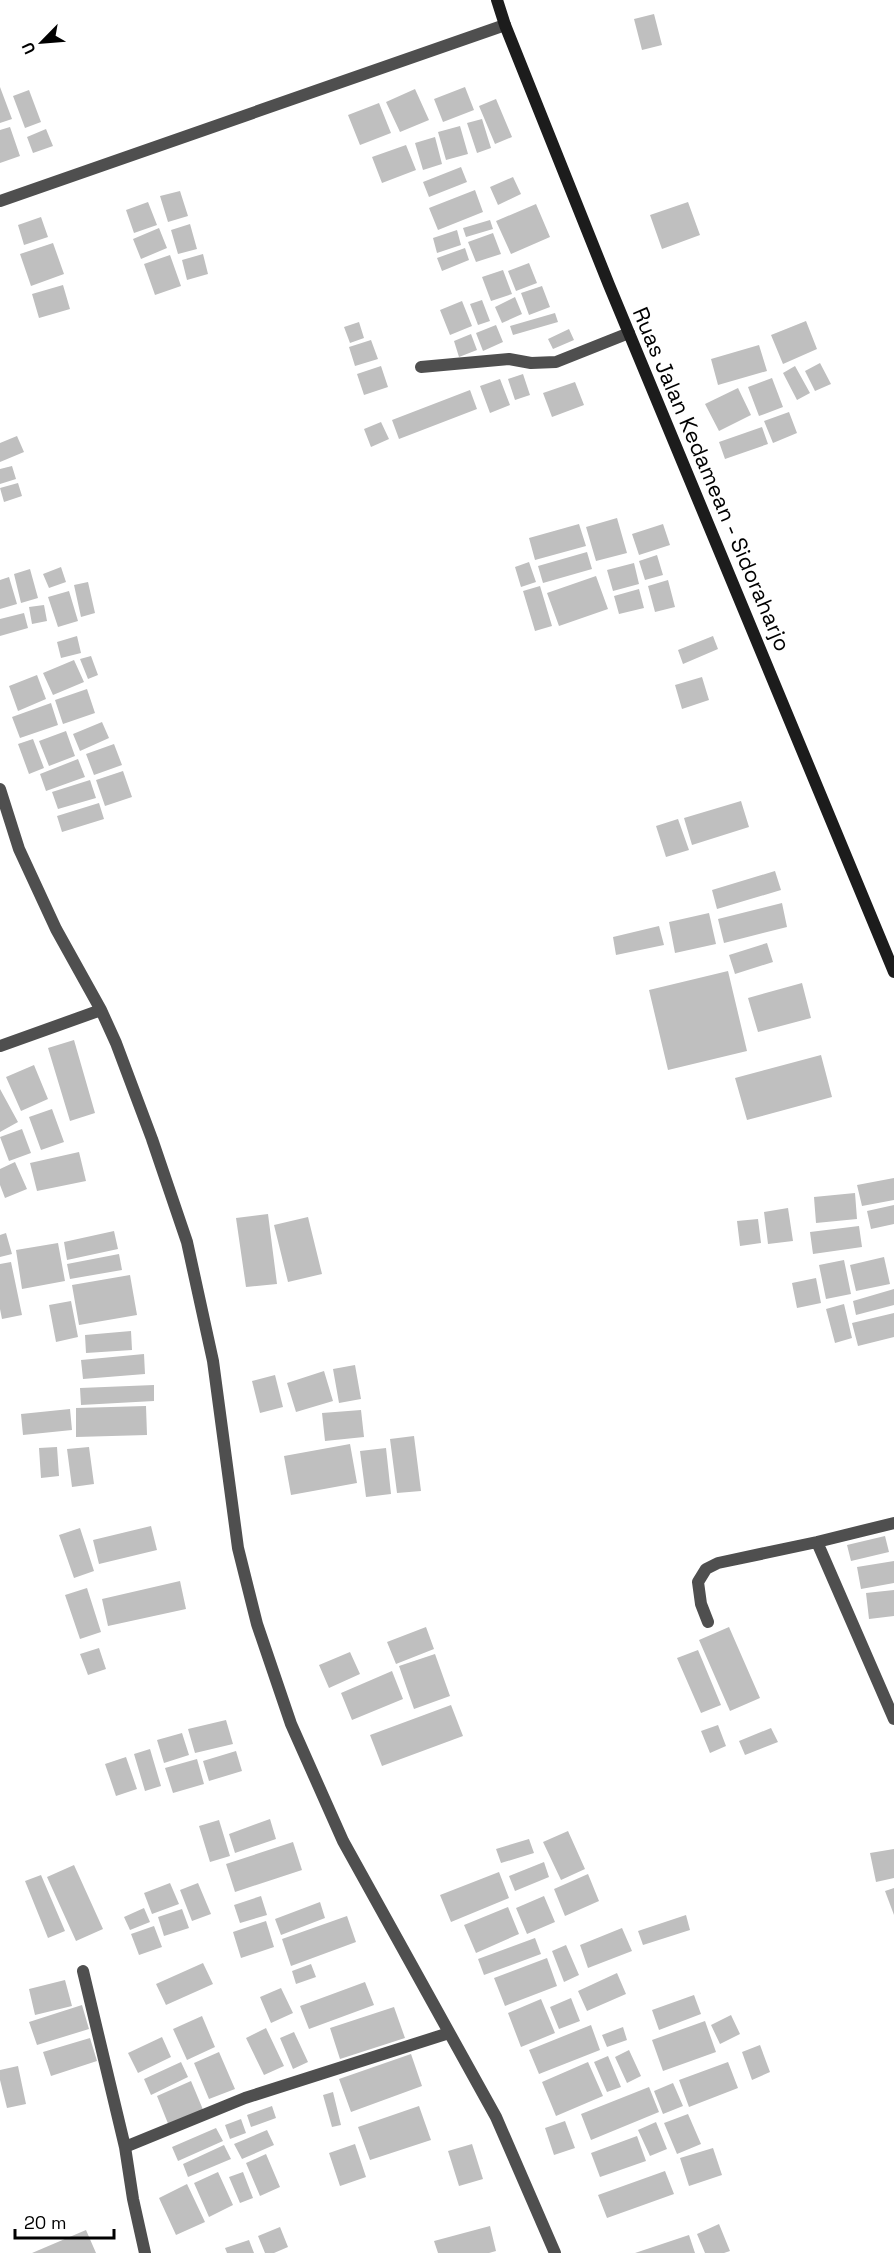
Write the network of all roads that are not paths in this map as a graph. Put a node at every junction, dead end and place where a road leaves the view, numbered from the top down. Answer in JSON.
{"nodes":[{"id":1,"x":496,"y":0,"type":"edge"},
{"id":2,"x":505,"y":25,"type":"junction"},
{"id":3,"x":0,"y":201,"type":"edge"},
{"id":4,"x":629,"y":333,"type":"junction"},
{"id":5,"x":421,"y":367,"type":"dead end"},
{"id":6,"x":0,"y":789,"type":"edge"},
{"id":7,"x":894,"y":972,"type":"edge"},
{"id":8,"x":101,"y":1010,"type":"junction"},
{"id":9,"x":0,"y":1046,"type":"edge"},
{"id":10,"x":894,"y":1523,"type":"edge"},
{"id":11,"x":817,"y":1542,"type":"junction"},
{"id":12,"x":708,"y":1622,"type":"dead end"},
{"id":13,"x":894,"y":1719,"type":"edge"},
{"id":14,"x":83,"y":1971,"type":"dead end"},
{"id":15,"x":449,"y":2033,"type":"junction"},
{"id":16,"x":125,"y":2147,"type":"junction"},
{"id":17,"x":145,"y":2253,"type":"edge"},
{"id":18,"x":555,"y":2253,"type":"edge"}],
"edges":[{"from":1,"to":2,"type":"main road","name":"Ruas Jalan Kedamean - Sidoraharjo"},
{"from":2,"to":3,"type":"street"},
{"from":2,"to":4,"type":"main road","name":"Ruas Jalan Kedamean - Sidoraharjo"},
{"from":4,"to":5,"type":"street"},
{"from":4,"to":7,"type":"main road","name":"Ruas Jalan Kedamean - Sidoraharjo"},
{"from":6,"to":8,"type":"street"},
{"from":8,"to":9,"type":"street"},
{"from":8,"to":15,"type":"street"},
{"from":10,"to":11,"type":"street"},
{"from":11,"to":12,"type":"street"},
{"from":11,"to":13,"type":"street"},
{"from":14,"to":16,"type":"street"},
{"from":15,"to":16,"type":"street"},
{"from":15,"to":18,"type":"street"},
{"from":16,"to":17,"type":"street"}]}
